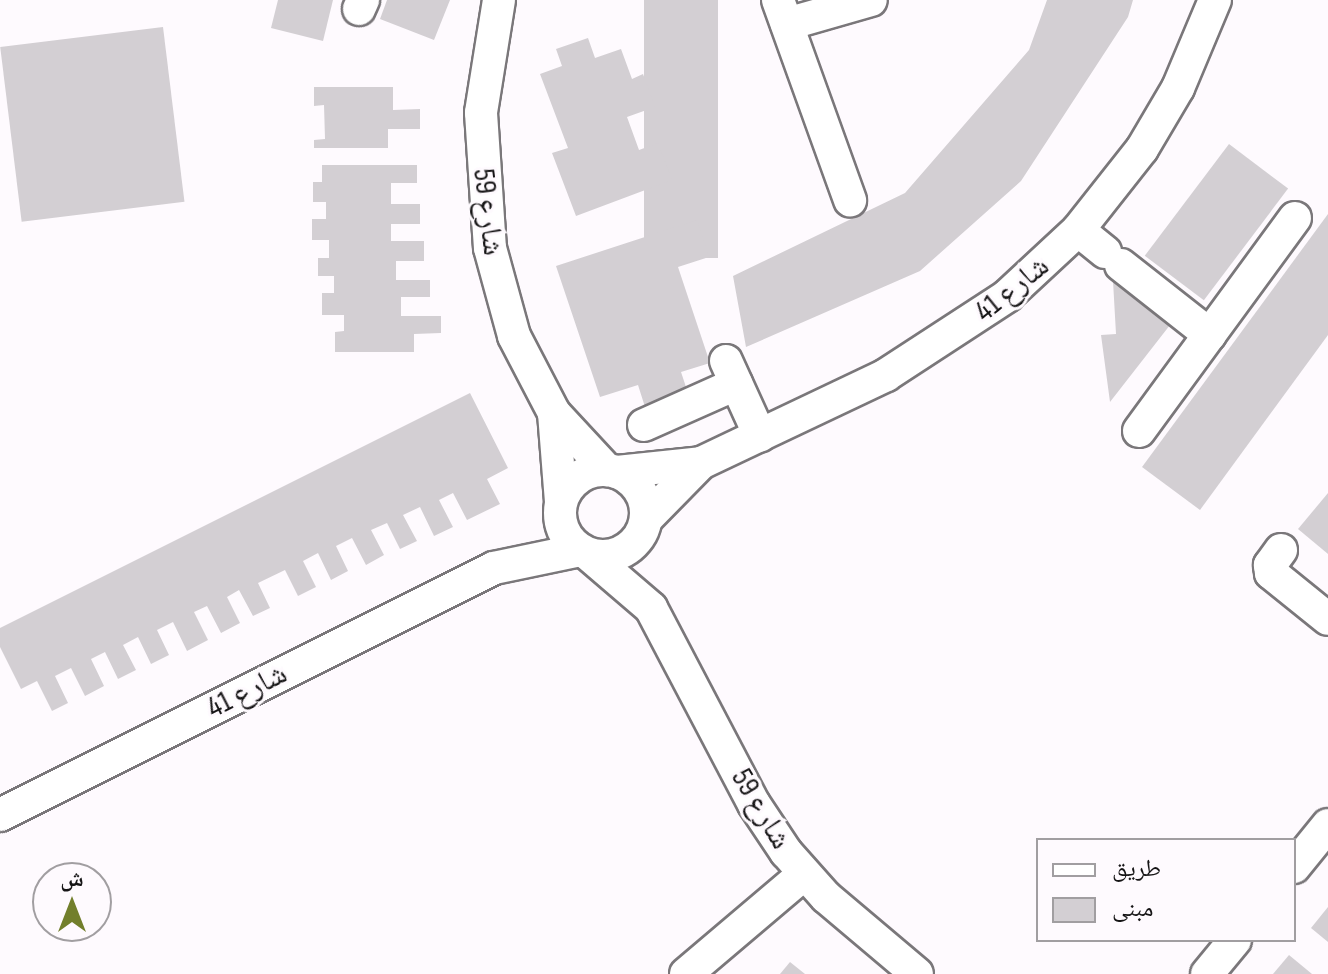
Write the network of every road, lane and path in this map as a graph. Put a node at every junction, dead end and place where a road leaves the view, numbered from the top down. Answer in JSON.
{"nodes":[{"id":1,"x":499,"y":0,"type":"edge"},
{"id":2,"x":871,"y":0,"type":"edge"},
{"id":3,"x":1215,"y":0,"type":"edge"},
{"id":4,"x":783,"y":12,"type":"edge"},
{"id":5,"x":850,"y":200,"type":"dead end"},
{"id":6,"x":1295,"y":218,"type":"dead end"},
{"id":7,"x":1078,"y":230,"type":"junction"},
{"id":8,"x":1210,"y":335,"type":"junction"},
{"id":9,"x":554,"y":413,"type":"junction"},
{"id":10,"x":644,"y":425,"type":"dead end"},
{"id":11,"x":1139,"y":431,"type":"dead end"},
{"id":12,"x":760,"y":436,"type":"junction"},
{"id":13,"x":701,"y":463,"type":"junction"},
{"id":14,"x":612,"y":471,"type":"junction"},
{"id":15,"x":560,"y":506,"type":"junction"},
{"id":16,"x":646,"y":523,"type":"junction"},
{"id":17,"x":1281,"y":550,"type":"dead end"},
{"id":18,"x":584,"y":552,"type":"junction"},
{"id":19,"x":494,"y":568,"type":"junction"},
{"id":20,"x":651,"y":608,"type":"junction"},
{"id":21,"x":1328,"y":619,"type":"edge"},
{"id":22,"x":0,"y":815,"type":"edge"},
{"id":23,"x":1328,"y":825,"type":"edge"},
{"id":24,"x":1296,"y":865,"type":"edge"},
{"id":25,"x":804,"y":874,"type":"junction"},
{"id":26,"x":1233,"y":942,"type":"edge"},
{"id":27,"x":686,"y":974,"type":"edge"},
{"id":28,"x":917,"y":974,"type":"edge"},
{"id":29,"x":1207,"y":974,"type":"edge"}],
"edges":[{"from":1,"to":9,"type":"street","name":"شارع 59"},
{"from":2,"to":4,"type":"street"},
{"from":3,"to":7,"type":"street","name":"شارع 41"},
{"from":4,"to":5,"type":"street"},
{"from":6,"to":8,"type":"street"},
{"from":7,"to":8,"type":"street"},
{"from":7,"to":12,"type":"street","name":"شارع 41"},
{"from":8,"to":11,"type":"street"},
{"from":9,"to":14,"type":"street","name":"شارع 59"},
{"from":9,"to":15,"type":"street","name":"شارع 59"},
{"from":10,"to":12,"type":"street"},
{"from":12,"to":13,"type":"street","name":"شارع 41"},
{"from":13,"to":14,"type":"street","name":"شارع 41"},
{"from":13,"to":16,"type":"street","name":"شارع 41"},
{"from":14,"to":15,"type":"street"},
{"from":14,"to":16,"type":"street"},
{"from":15,"to":18,"type":"street"},
{"from":15,"to":19,"type":"street","name":"شارع 41"},
{"from":16,"to":18,"type":"street"},
{"from":16,"to":20,"type":"street","name":"شارع 59"},
{"from":17,"to":21,"type":"street"},
{"from":18,"to":19,"type":"street","name":"شارع 41"},
{"from":18,"to":20,"type":"street","name":"شارع 59"},
{"from":19,"to":22,"type":"street","name":"شارع 41"},
{"from":20,"to":25,"type":"street","name":"شارع 59"},
{"from":23,"to":24,"type":"street"},
{"from":25,"to":27,"type":"street"},
{"from":25,"to":28,"type":"street","name":"شارع 59"},
{"from":26,"to":29,"type":"street"}]}
